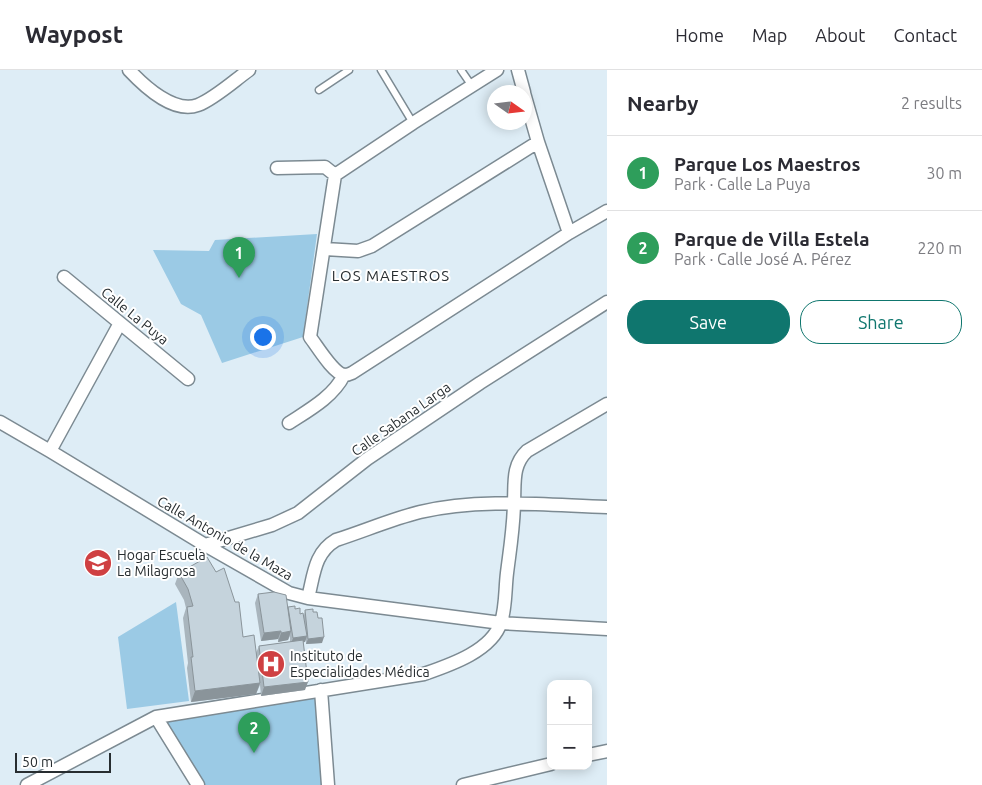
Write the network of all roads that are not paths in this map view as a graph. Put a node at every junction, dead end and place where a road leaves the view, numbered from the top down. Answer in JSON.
{"nodes":[{"id":1,"x":129,"y":70,"type":"edge"},
{"id":2,"x":249,"y":70,"type":"edge"},
{"id":3,"x":349,"y":70,"type":"edge"},
{"id":4,"x":381,"y":70,"type":"edge"},
{"id":5,"x":461,"y":70,"type":"edge"},
{"id":6,"x":497,"y":70,"type":"edge"},
{"id":7,"x":518,"y":70,"type":"edge"},
{"id":8,"x":522,"y":85,"type":"edge"},
{"id":9,"x":472,"y":86,"type":"junction"},
{"id":10,"x":319,"y":90,"type":"dead end"},
{"id":11,"x":532,"y":121,"type":"edge"},
{"id":12,"x":413,"y":122,"type":"junction"},
{"id":13,"x":538,"y":142,"type":"junction"},
{"id":14,"x":277,"y":168,"type":"dead end"},
{"id":15,"x":335,"y":175,"type":"junction"},
{"id":16,"x":607,"y":211,"type":"edge"},
{"id":17,"x":568,"y":233,"type":"junction"},
{"id":18,"x":325,"y":249,"type":"junction"},
{"id":19,"x":64,"y":277,"type":"dead end"},
{"id":20,"x":607,"y":302,"type":"edge"},
{"id":21,"x":120,"y":323,"type":"junction"},
{"id":22,"x":344,"y":374,"type":"junction"},
{"id":23,"x":188,"y":379,"type":"dead end"},
{"id":24,"x":607,"y":404,"type":"edge"},
{"id":25,"x":0,"y":422,"type":"edge"},
{"id":26,"x":288,"y":423,"type":"dead end"},
{"id":27,"x":50,"y":450,"type":"junction"},
{"id":28,"x":514,"y":504,"type":"junction"},
{"id":29,"x":607,"y":507,"type":"edge"},
{"id":30,"x":205,"y":545,"type":"junction"},
{"id":31,"x":308,"y":598,"type":"junction"},
{"id":32,"x":501,"y":623,"type":"junction"},
{"id":33,"x":607,"y":629,"type":"edge"},
{"id":34,"x":321,"y":690,"type":"junction"},
{"id":35,"x":156,"y":717,"type":"junction"},
{"id":36,"x":607,"y":751,"type":"edge"},
{"id":37,"x":592,"y":754,"type":"edge"},
{"id":38,"x":547,"y":765,"type":"edge"},
{"id":39,"x":27,"y":785,"type":"edge"},
{"id":40,"x":198,"y":785,"type":"edge"},
{"id":41,"x":328,"y":785,"type":"edge"},
{"id":42,"x":463,"y":785,"type":"edge"}],
"edges":[{"from":1,"to":2,"type":"street"},
{"from":3,"to":10,"type":"lane"},
{"from":4,"to":12,"type":"lane"},
{"from":5,"to":9,"type":"lane"},
{"from":6,"to":9,"type":"street"},
{"from":7,"to":8,"type":"street"},
{"from":9,"to":12,"type":"street"},
{"from":11,"to":13,"type":"street"},
{"from":12,"to":15,"type":"street"},
{"from":13,"to":17,"type":"street"},
{"from":13,"to":18,"type":"street"},
{"from":14,"to":15,"type":"street"},
{"from":15,"to":18,"type":"street"},
{"from":16,"to":17,"type":"street"},
{"from":17,"to":22,"type":"street"},
{"from":18,"to":22,"type":"street"},
{"from":19,"to":21,"type":"street","name":"Calle La Puya"},
{"from":20,"to":30,"type":"street","name":"Calle Sabana Larga"},
{"from":21,"to":23,"type":"street","name":"Calle La Puya"},
{"from":21,"to":27,"type":"street"},
{"from":22,"to":26,"type":"street"},
{"from":24,"to":28,"type":"street"},
{"from":25,"to":27,"type":"street","name":"Calle Antonio de la Maza"},
{"from":27,"to":30,"type":"street","name":"Calle Antonio de la Maza"},
{"from":28,"to":29,"type":"street"},
{"from":28,"to":31,"type":"street"},
{"from":28,"to":32,"type":"street"},
{"from":30,"to":31,"type":"street","name":"Calle Antonio de la Maza"},
{"from":31,"to":32,"type":"street","name":"Calle Antonio de la Maza"},
{"from":32,"to":33,"type":"street","name":"Calle Antonio de la Maza"},
{"from":32,"to":34,"type":"street"},
{"from":34,"to":35,"type":"street"},
{"from":34,"to":41,"type":"street"},
{"from":35,"to":39,"type":"street"},
{"from":35,"to":40,"type":"street"},
{"from":36,"to":37,"type":"street"},
{"from":38,"to":42,"type":"street"}]}
